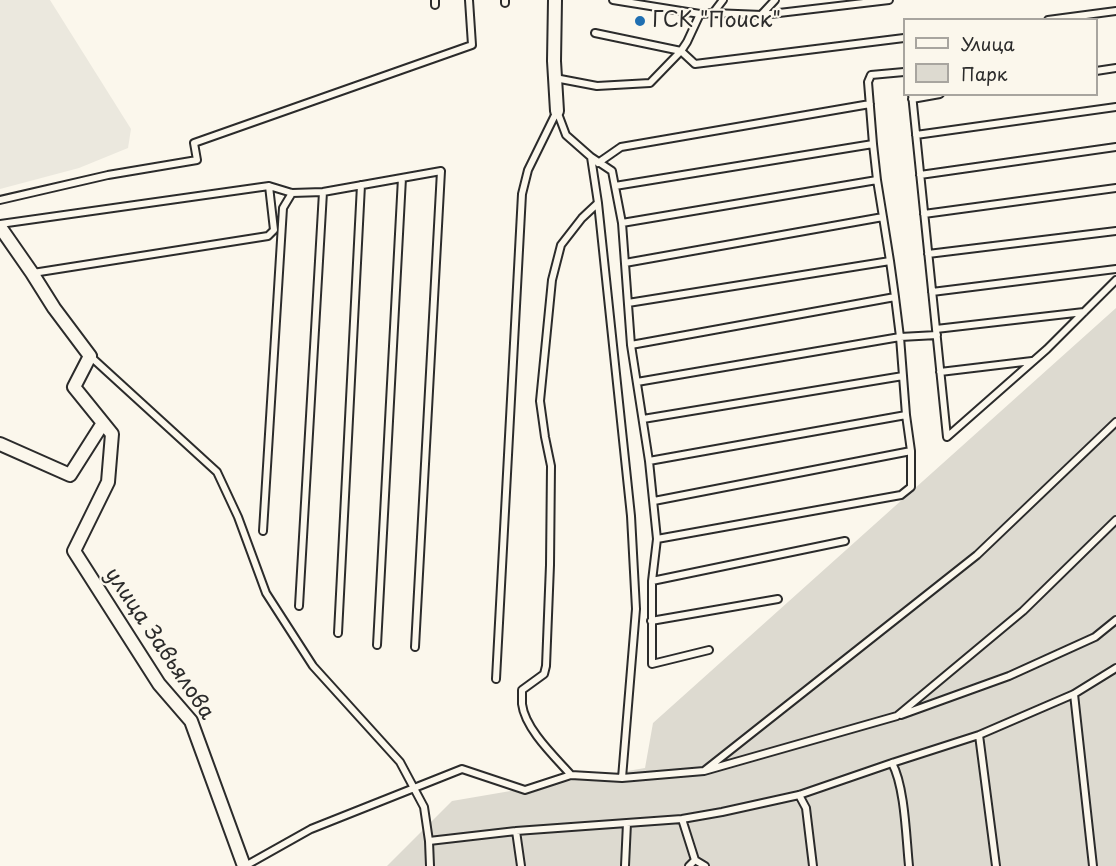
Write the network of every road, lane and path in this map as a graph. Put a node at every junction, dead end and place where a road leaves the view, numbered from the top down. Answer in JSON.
{"nodes":[{"id":1,"x":469,"y":0,"type":"edge"},
{"id":2,"x":555,"y":0,"type":"edge"},
{"id":3,"x":613,"y":0,"type":"edge"},
{"id":4,"x":723,"y":0,"type":"edge"},
{"id":5,"x":775,"y":0,"type":"edge"},
{"id":6,"x":889,"y":0,"type":"edge"},
{"id":7,"x":1116,"y":11,"type":"edge"},
{"id":8,"x":713,"y":13,"type":"junction"},
{"id":9,"x":700,"y":14,"type":"junction"},
{"id":10,"x":762,"y":15,"type":"junction"},
{"id":11,"x":1063,"y":18,"type":"edge"},
{"id":12,"x":595,"y":33,"type":"dead end"},
{"id":13,"x":903,"y":38,"type":"edge"},
{"id":14,"x":681,"y":51,"type":"junction"},
{"id":15,"x":1116,"y":68,"type":"edge"},
{"id":16,"x":1098,"y":71,"type":"edge"},
{"id":17,"x":903,"y":72,"type":"edge"},
{"id":18,"x":555,"y":78,"type":"junction"},
{"id":19,"x":912,"y":97,"type":"edge"},
{"id":20,"x":870,"y":104,"type":"junction"},
{"id":21,"x":1116,"y":107,"type":"edge"},
{"id":22,"x":557,"y":111,"type":"junction"},
{"id":23,"x":916,"y":135,"type":"junction"},
{"id":24,"x":873,"y":144,"type":"junction"},
{"id":25,"x":1116,"y":147,"type":"edge"},
{"id":26,"x":591,"y":157,"type":"junction"},
{"id":27,"x":598,"y":163,"type":"junction"},
{"id":28,"x":920,"y":175,"type":"junction"},
{"id":29,"x":402,"y":178,"type":"junction"},
{"id":30,"x":877,"y":180,"type":"junction"},
{"id":31,"x":361,"y":185,"type":"junction"},
{"id":32,"x":269,"y":186,"type":"junction"},
{"id":33,"x":615,"y":186,"type":"junction"},
{"id":34,"x":1116,"y":188,"type":"edge"},
{"id":35,"x":323,"y":192,"type":"junction"},
{"id":36,"x":292,"y":193,"type":"junction"},
{"id":37,"x":0,"y":200,"type":"edge"},
{"id":38,"x":598,"y":203,"type":"junction"},
{"id":39,"x":924,"y":214,"type":"junction"},
{"id":40,"x":883,"y":217,"type":"junction"},
{"id":41,"x":622,"y":223,"type":"junction"},
{"id":42,"x":0,"y":225,"type":"edge"},
{"id":43,"x":1116,"y":231,"type":"edge"},
{"id":44,"x":928,"y":254,"type":"junction"},
{"id":45,"x":890,"y":261,"type":"junction"},
{"id":46,"x":626,"y":263,"type":"junction"},
{"id":47,"x":1116,"y":268,"type":"edge"},
{"id":48,"x":32,"y":273,"type":"junction"},
{"id":49,"x":1116,"y":280,"type":"edge"},
{"id":50,"x":932,"y":292,"type":"junction"},
{"id":51,"x":895,"y":297,"type":"junction"},
{"id":52,"x":628,"y":303,"type":"junction"},
{"id":53,"x":1084,"y":312,"type":"junction"},
{"id":54,"x":936,"y":332,"type":"junction"},
{"id":55,"x":900,"y":337,"type":"junction"},
{"id":56,"x":631,"y":345,"type":"junction"},
{"id":57,"x":90,"y":356,"type":"junction"},
{"id":58,"x":1034,"y":361,"type":"junction"},
{"id":59,"x":940,"y":372,"type":"junction"},
{"id":60,"x":903,"y":376,"type":"junction"},
{"id":61,"x":637,"y":382,"type":"junction"},
{"id":62,"x":906,"y":415,"type":"junction"},
{"id":63,"x":643,"y":419,"type":"junction"},
{"id":64,"x":1116,"y":422,"type":"edge"},
{"id":65,"x":103,"y":423,"type":"junction"},
{"id":66,"x":0,"y":444,"type":"edge"},
{"id":67,"x":911,"y":451,"type":"junction"},
{"id":68,"x":649,"y":461,"type":"junction"},
{"id":69,"x":654,"y":501,"type":"junction"},
{"id":70,"x":1116,"y":520,"type":"edge"},
{"id":71,"x":263,"y":531,"type":"dead end"},
{"id":72,"x":657,"y":539,"type":"junction"},
{"id":73,"x":845,"y":541,"type":"dead end"},
{"id":74,"x":652,"y":581,"type":"junction"},
{"id":75,"x":778,"y":599,"type":"dead end"},
{"id":76,"x":299,"y":606,"type":"dead end"},
{"id":77,"x":1116,"y":620,"type":"edge"},
{"id":78,"x":651,"y":621,"type":"junction"},
{"id":79,"x":338,"y":633,"type":"dead end"},
{"id":80,"x":377,"y":645,"type":"dead end"},
{"id":81,"x":415,"y":647,"type":"dead end"},
{"id":82,"x":709,"y":650,"type":"dead end"},
{"id":83,"x":1116,"y":668,"type":"edge"},
{"id":84,"x":496,"y":679,"type":"dead end"},
{"id":85,"x":1074,"y":693,"type":"junction"},
{"id":86,"x":897,"y":716,"type":"junction"},
{"id":87,"x":979,"y":735,"type":"junction"},
{"id":88,"x":892,"y":763,"type":"junction"},
{"id":89,"x":704,"y":771,"type":"junction"},
{"id":90,"x":571,"y":775,"type":"junction"},
{"id":91,"x":622,"y":778,"type":"junction"},
{"id":92,"x":414,"y":788,"type":"junction"},
{"id":93,"x":799,"y":795,"type":"junction"},
{"id":94,"x":682,"y":819,"type":"junction"},
{"id":95,"x":627,"y":823,"type":"junction"},
{"id":96,"x":516,"y":831,"type":"junction"},
{"id":97,"x":429,"y":841,"type":"junction"},
{"id":98,"x":695,"y":860,"type":"junction"},
{"id":99,"x":245,"y":866,"type":"edge"},
{"id":100,"x":430,"y":866,"type":"edge"},
{"id":101,"x":521,"y":866,"type":"edge"},
{"id":102,"x":625,"y":866,"type":"edge"},
{"id":103,"x":690,"y":866,"type":"edge"},
{"id":104,"x":705,"y":866,"type":"edge"},
{"id":105,"x":813,"y":866,"type":"edge"},
{"id":106,"x":909,"y":866,"type":"edge"},
{"id":107,"x":996,"y":866,"type":"edge"},
{"id":108,"x":1093,"y":866,"type":"edge"}],
"edges":[{"from":1,"to":37,"type":"lane"},
{"from":2,"to":18,"type":"street"},
{"from":3,"to":9,"type":"lane"},
{"from":4,"to":8,"type":"lane"},
{"from":5,"to":10,"type":"lane"},
{"from":6,"to":10,"type":"lane"},
{"from":7,"to":11,"type":"lane"},
{"from":8,"to":9,"type":"lane"},
{"from":8,"to":10,"type":"lane"},
{"from":9,"to":14,"type":"lane"},
{"from":12,"to":14,"type":"lane"},
{"from":13,"to":14,"type":"lane"},
{"from":14,"to":18,"type":"lane"},
{"from":15,"to":16,"type":"lane"},
{"from":17,"to":20,"type":"lane"},
{"from":18,"to":22,"type":"street"},
{"from":19,"to":23,"type":"lane"},
{"from":20,"to":24,"type":"lane"},
{"from":20,"to":27,"type":"lane"},
{"from":21,"to":23,"type":"lane"},
{"from":22,"to":26,"type":"lane"},
{"from":22,"to":84,"type":"lane"},
{"from":23,"to":28,"type":"lane"},
{"from":24,"to":30,"type":"lane"},
{"from":24,"to":33,"type":"lane"},
{"from":25,"to":28,"type":"lane"},
{"from":26,"to":27,"type":"lane"},
{"from":26,"to":38,"type":"lane"},
{"from":27,"to":33,"type":"lane"},
{"from":28,"to":39,"type":"lane"},
{"from":29,"to":31,"type":"lane"},
{"from":29,"to":80,"type":"lane"},
{"from":29,"to":81,"type":"lane"},
{"from":30,"to":40,"type":"lane"},
{"from":30,"to":41,"type":"lane"},
{"from":31,"to":35,"type":"lane"},
{"from":31,"to":79,"type":"lane"},
{"from":32,"to":36,"type":"lane"},
{"from":32,"to":42,"type":"lane"},
{"from":32,"to":48,"type":"lane"},
{"from":33,"to":41,"type":"lane"},
{"from":34,"to":39,"type":"lane"},
{"from":35,"to":36,"type":"lane"},
{"from":35,"to":76,"type":"lane"},
{"from":36,"to":71,"type":"lane"},
{"from":38,"to":90,"type":"lane"},
{"from":38,"to":91,"type":"lane"},
{"from":39,"to":44,"type":"lane"},
{"from":40,"to":45,"type":"lane"},
{"from":40,"to":46,"type":"lane"},
{"from":41,"to":46,"type":"lane"},
{"from":42,"to":48,"type":"street"},
{"from":43,"to":44,"type":"lane"},
{"from":44,"to":50,"type":"lane"},
{"from":45,"to":51,"type":"lane"},
{"from":45,"to":52,"type":"lane"},
{"from":46,"to":52,"type":"lane"},
{"from":47,"to":50,"type":"lane"},
{"from":48,"to":57,"type":"street"},
{"from":49,"to":53,"type":"lane"},
{"from":50,"to":54,"type":"lane"},
{"from":51,"to":55,"type":"lane"},
{"from":51,"to":56,"type":"lane"},
{"from":52,"to":56,"type":"lane"},
{"from":53,"to":54,"type":"lane"},
{"from":53,"to":58,"type":"lane"},
{"from":54,"to":55,"type":"lane"},
{"from":54,"to":59,"type":"lane"},
{"from":55,"to":60,"type":"lane"},
{"from":55,"to":61,"type":"lane"},
{"from":56,"to":61,"type":"lane"},
{"from":57,"to":65,"type":"street","name":"улица Завьялова"},
{"from":57,"to":92,"type":"lane"},
{"from":58,"to":59,"type":"lane"},
{"from":58,"to":59,"type":"lane"},
{"from":60,"to":62,"type":"lane"},
{"from":60,"to":63,"type":"lane"},
{"from":61,"to":63,"type":"lane"},
{"from":62,"to":67,"type":"lane"},
{"from":62,"to":68,"type":"lane"},
{"from":63,"to":68,"type":"lane"},
{"from":64,"to":89,"type":"lane"},
{"from":65,"to":66,"type":"street"},
{"from":65,"to":99,"type":"street","name":"улица Завьялова"},
{"from":67,"to":69,"type":"lane"},
{"from":67,"to":72,"type":"lane"},
{"from":68,"to":69,"type":"lane"},
{"from":69,"to":72,"type":"lane"},
{"from":70,"to":86,"type":"lane"},
{"from":72,"to":74,"type":"lane"},
{"from":73,"to":74,"type":"lane"},
{"from":74,"to":78,"type":"lane"},
{"from":75,"to":78,"type":"lane"},
{"from":77,"to":86,"type":"lane"},
{"from":78,"to":82,"type":"lane"},
{"from":83,"to":85,"type":"lane"},
{"from":85,"to":87,"type":"lane"},
{"from":85,"to":108,"type":"lane"},
{"from":86,"to":89,"type":"lane"},
{"from":87,"to":88,"type":"lane"},
{"from":87,"to":107,"type":"lane"},
{"from":88,"to":93,"type":"lane"},
{"from":88,"to":106,"type":"lane"},
{"from":89,"to":91,"type":"lane"},
{"from":90,"to":91,"type":"lane"},
{"from":90,"to":92,"type":"lane"},
{"from":92,"to":97,"type":"lane"},
{"from":92,"to":99,"type":"lane"},
{"from":93,"to":94,"type":"lane"},
{"from":93,"to":105,"type":"lane"},
{"from":94,"to":95,"type":"lane"},
{"from":94,"to":98,"type":"lane"},
{"from":95,"to":96,"type":"lane"},
{"from":95,"to":102,"type":"lane"},
{"from":96,"to":97,"type":"lane"},
{"from":96,"to":101,"type":"lane"},
{"from":97,"to":100,"type":"lane"},
{"from":98,"to":103,"type":"lane"},
{"from":98,"to":104,"type":"lane"}]}
